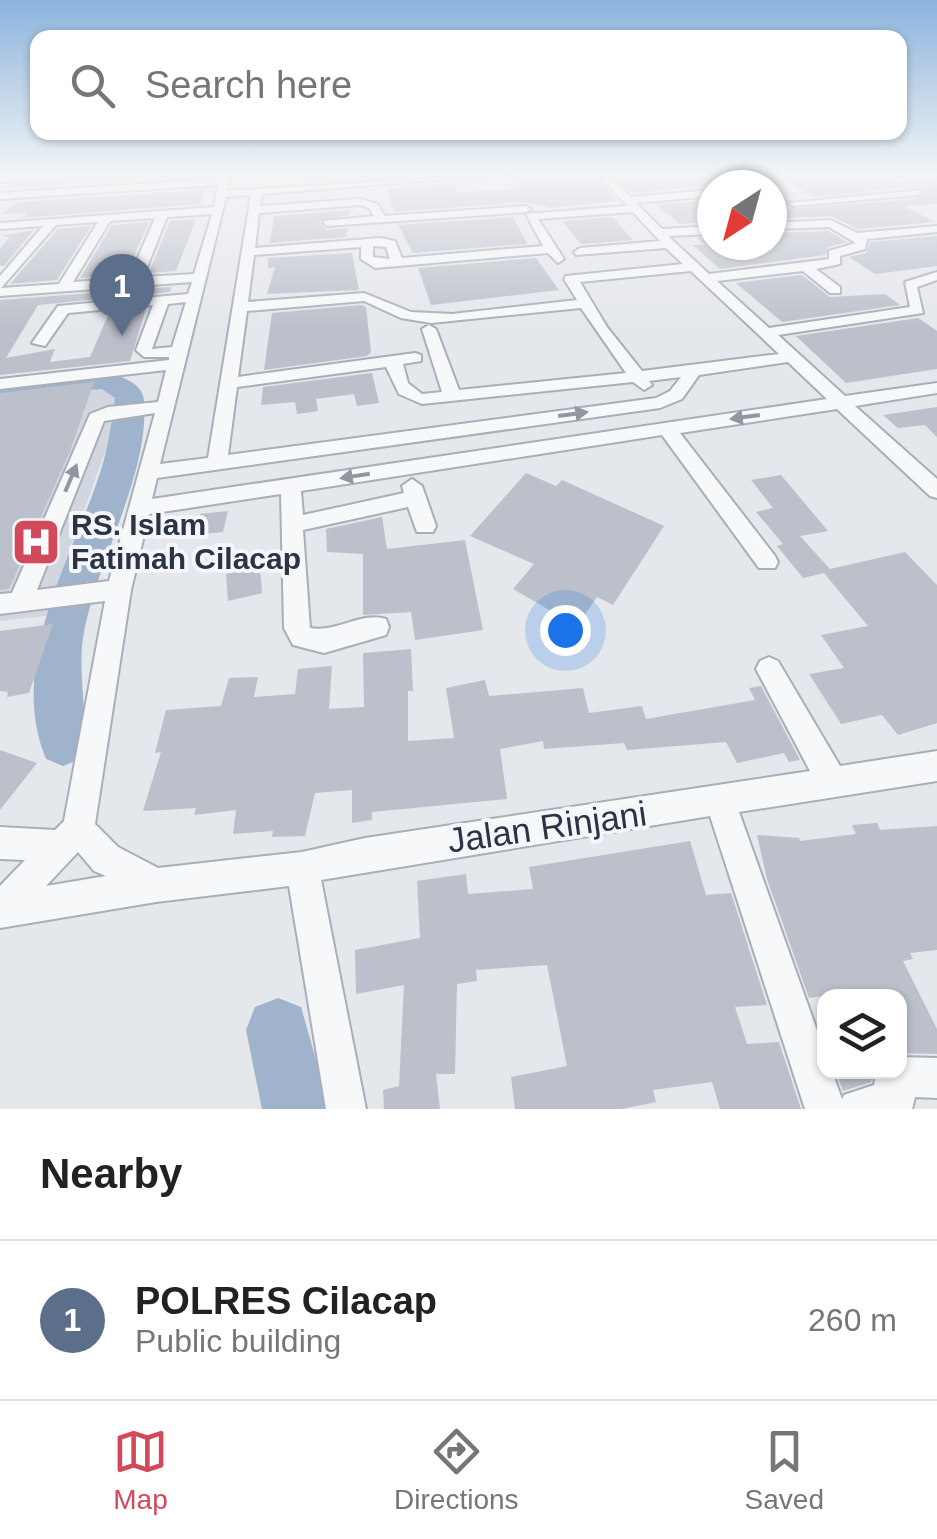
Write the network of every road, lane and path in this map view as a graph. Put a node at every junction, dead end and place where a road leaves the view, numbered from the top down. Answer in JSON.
{"nodes":[{"id":1,"x":51,"y":224,"type":"edge"},
{"id":2,"x":32,"y":225,"type":"edge"},
{"id":3,"x":103,"y":225,"type":"edge"},
{"id":4,"x":158,"y":225,"type":"edge"},
{"id":5,"x":214,"y":225,"type":"edge"},
{"id":6,"x":253,"y":225,"type":"edge"},
{"id":7,"x":535,"y":225,"type":"edge"},
{"id":8,"x":651,"y":225,"type":"edge"},
{"id":9,"x":831,"y":225,"type":"edge"},
{"id":10,"x":0,"y":226,"type":"edge"},
{"id":11,"x":937,"y":230,"type":"edge"},
{"id":12,"x":557,"y":232,"type":"dead end"},
{"id":13,"x":540,"y":233,"type":"junction"},
{"id":14,"x":697,"y":233,"type":"edge"},
{"id":15,"x":856,"y":238,"type":"junction"},
{"id":16,"x":664,"y":239,"type":"junction"},
{"id":17,"x":367,"y":242,"type":"junction"},
{"id":18,"x":552,"y":250,"type":"junction"},
{"id":19,"x":250,"y":252,"type":"junction"},
{"id":20,"x":398,"y":263,"type":"junction"},
{"id":21,"x":806,"y":267,"type":"junction"},
{"id":22,"x":700,"y":273,"type":"junction"},
{"id":23,"x":597,"y":276,"type":"junction"},
{"id":24,"x":937,"y":276,"type":"edge"},
{"id":25,"x":571,"y":279,"type":"junction"},
{"id":26,"x":134,"y":282,"type":"junction"},
{"id":27,"x":0,"y":284,"type":"edge"},
{"id":28,"x":199,"y":287,"type":"junction"},
{"id":29,"x":64,"y":288,"type":"junction"},
{"id":30,"x":835,"y":290,"type":"dead end"},
{"id":31,"x":0,"y":292,"type":"edge"},
{"id":32,"x":162,"y":300,"type":"junction"},
{"id":33,"x":586,"y":303,"type":"junction"},
{"id":34,"x":242,"y":307,"type":"junction"},
{"id":35,"x":429,"y":329,"type":"dead end"},
{"id":36,"x":764,"y":333,"type":"junction"},
{"id":37,"x":40,"y":343,"type":"dead end"},
{"id":38,"x":791,"y":356,"type":"junction"},
{"id":39,"x":177,"y":358,"type":"junction"},
{"id":40,"x":414,"y":358,"type":"dead end"},
{"id":41,"x":395,"y":360,"type":"junction"},
{"id":42,"x":694,"y":371,"type":"junction"},
{"id":43,"x":636,"y":376,"type":"junction"},
{"id":44,"x":227,"y":383,"type":"junction"},
{"id":45,"x":0,"y":384,"type":"edge"},
{"id":46,"x":937,"y":388,"type":"edge"},
{"id":47,"x":452,"y":395,"type":"junction"},
{"id":48,"x":660,"y":402,"type":"junction"},
{"id":49,"x":842,"y":403,"type":"junction"},
{"id":50,"x":166,"y":406,"type":"junction"},
{"id":51,"x":486,"y":426,"type":"junction"},
{"id":52,"x":667,"y":429,"type":"junction"},
{"id":53,"x":496,"y":453,"type":"junction"},
{"id":54,"x":217,"y":462,"type":"junction"},
{"id":55,"x":407,"y":468,"type":"junction"},
{"id":56,"x":151,"y":472,"type":"junction"},
{"id":57,"x":290,"y":486,"type":"junction"},
{"id":58,"x":937,"y":492,"type":"edge"},
{"id":59,"x":416,"y":498,"type":"junction"},
{"id":60,"x":142,"y":508,"type":"junction"},
{"id":61,"x":291,"y":525,"type":"junction"},
{"id":62,"x":424,"y":526,"type":"dead end"},
{"id":63,"x":766,"y":562,"type":"dead end"},
{"id":64,"x":104,"y":591,"type":"junction"},
{"id":65,"x":21,"y":601,"type":"edge"},
{"id":66,"x":377,"y":628,"type":"dead end"},
{"id":67,"x":768,"y":670,"type":"dead end"},
{"id":68,"x":937,"y":766,"type":"edge"},
{"id":69,"x":832,"y":782,"type":"junction"},
{"id":70,"x":720,"y":801,"type":"junction"},
{"id":71,"x":70,"y":837,"type":"junction"},
{"id":72,"x":0,"y":843,"type":"edge"},
{"id":73,"x":302,"y":868,"type":"junction"},
{"id":74,"x":156,"y":884,"type":"junction"},
{"id":75,"x":0,"y":911,"type":"edge"},
{"id":76,"x":937,"y":1078,"type":"edge"},
{"id":77,"x":346,"y":1109,"type":"edge"},
{"id":78,"x":825,"y":1109,"type":"edge"},
{"id":79,"x":858,"y":1109,"type":"edge"}],
"edges":[{"from":1,"to":27,"type":"street"},
{"from":2,"to":10,"type":"street"},
{"from":3,"to":29,"type":"street"},
{"from":4,"to":26,"type":"street"},
{"from":5,"to":28,"type":"street"},
{"from":6,"to":19,"type":"street"},
{"from":7,"to":13,"type":"street"},
{"from":8,"to":16,"type":"street"},
{"from":9,"to":15,"type":"street"},
{"from":11,"to":15,"type":"street"},
{"from":12,"to":13,"type":"street"},
{"from":13,"to":18,"type":"street"},
{"from":14,"to":16,"type":"street"},
{"from":15,"to":21,"type":"street"},
{"from":16,"to":22,"type":"street"},
{"from":16,"to":23,"type":"street"},
{"from":17,"to":19,"type":"street"},
{"from":17,"to":20,"type":"street"},
{"from":17,"to":20,"type":"street"},
{"from":18,"to":20,"type":"street"},
{"from":18,"to":25,"type":"street"},
{"from":19,"to":34,"type":"street"},
{"from":21,"to":22,"type":"street"},
{"from":21,"to":30,"type":"street"},
{"from":22,"to":23,"type":"street"},
{"from":22,"to":36,"type":"street"},
{"from":23,"to":25,"type":"street"},
{"from":24,"to":36,"type":"street"},
{"from":25,"to":33,"type":"street"},
{"from":26,"to":28,"type":"street"},
{"from":26,"to":29,"type":"street"},
{"from":28,"to":32,"type":"street"},
{"from":28,"to":39,"type":"street"},
{"from":29,"to":31,"type":"street"},
{"from":32,"to":37,"type":"street"},
{"from":32,"to":39,"type":"street"},
{"from":33,"to":34,"type":"street"},
{"from":33,"to":43,"type":"street"},
{"from":34,"to":44,"type":"street"},
{"from":35,"to":47,"type":"street"},
{"from":36,"to":38,"type":"street"},
{"from":38,"to":42,"type":"street"},
{"from":38,"to":49,"type":"street"},
{"from":39,"to":45,"type":"street"},
{"from":39,"to":50,"type":"street"},
{"from":40,"to":41,"type":"street"},
{"from":41,"to":44,"type":"street"},
{"from":41,"to":47,"type":"street"},
{"from":42,"to":43,"type":"street"},
{"from":42,"to":48,"type":"street"},
{"from":43,"to":47,"type":"street"},
{"from":43,"to":48,"type":"street"},
{"from":44,"to":54,"type":"street"},
{"from":46,"to":49,"type":"street"},
{"from":51,"to":48,"type":"street","one_way":true},
{"from":49,"to":52,"type":"street","one_way":true},
{"from":49,"to":58,"type":"street"},
{"from":50,"to":56,"type":"street"},
{"from":65,"to":50,"type":"street","one_way":true},
{"from":51,"to":53,"type":"street"},
{"from":51,"to":54,"type":"street"},
{"from":52,"to":53,"type":"street"},
{"from":52,"to":63,"type":"street"},
{"from":53,"to":55,"type":"street"},
{"from":54,"to":56,"type":"street"},
{"from":55,"to":57,"type":"street","one_way":true},
{"from":55,"to":59,"type":"street"},
{"from":56,"to":60,"type":"street"},
{"from":57,"to":60,"type":"street"},
{"from":57,"to":61,"type":"street"},
{"from":59,"to":61,"type":"street"},
{"from":59,"to":62,"type":"street"},
{"from":60,"to":64,"type":"street"},
{"from":61,"to":66,"type":"street"},
{"from":64,"to":65,"type":"street"},
{"from":64,"to":71,"type":"street"},
{"from":67,"to":69,"type":"street"},
{"from":68,"to":69,"type":"street","name":"Jalan Rinjani"},
{"from":69,"to":70,"type":"street","name":"Jalan Rinjani"},
{"from":70,"to":73,"type":"street","name":"Jalan Rinjani"},
{"from":70,"to":78,"type":"street"},
{"from":71,"to":72,"type":"street"},
{"from":71,"to":74,"type":"street"},
{"from":71,"to":75,"type":"street"},
{"from":73,"to":74,"type":"street","name":"Jalan Rinjani"},
{"from":73,"to":77,"type":"street"},
{"from":74,"to":75,"type":"street","name":"Jalan Rinjani"},
{"from":76,"to":79,"type":"street"}]}
